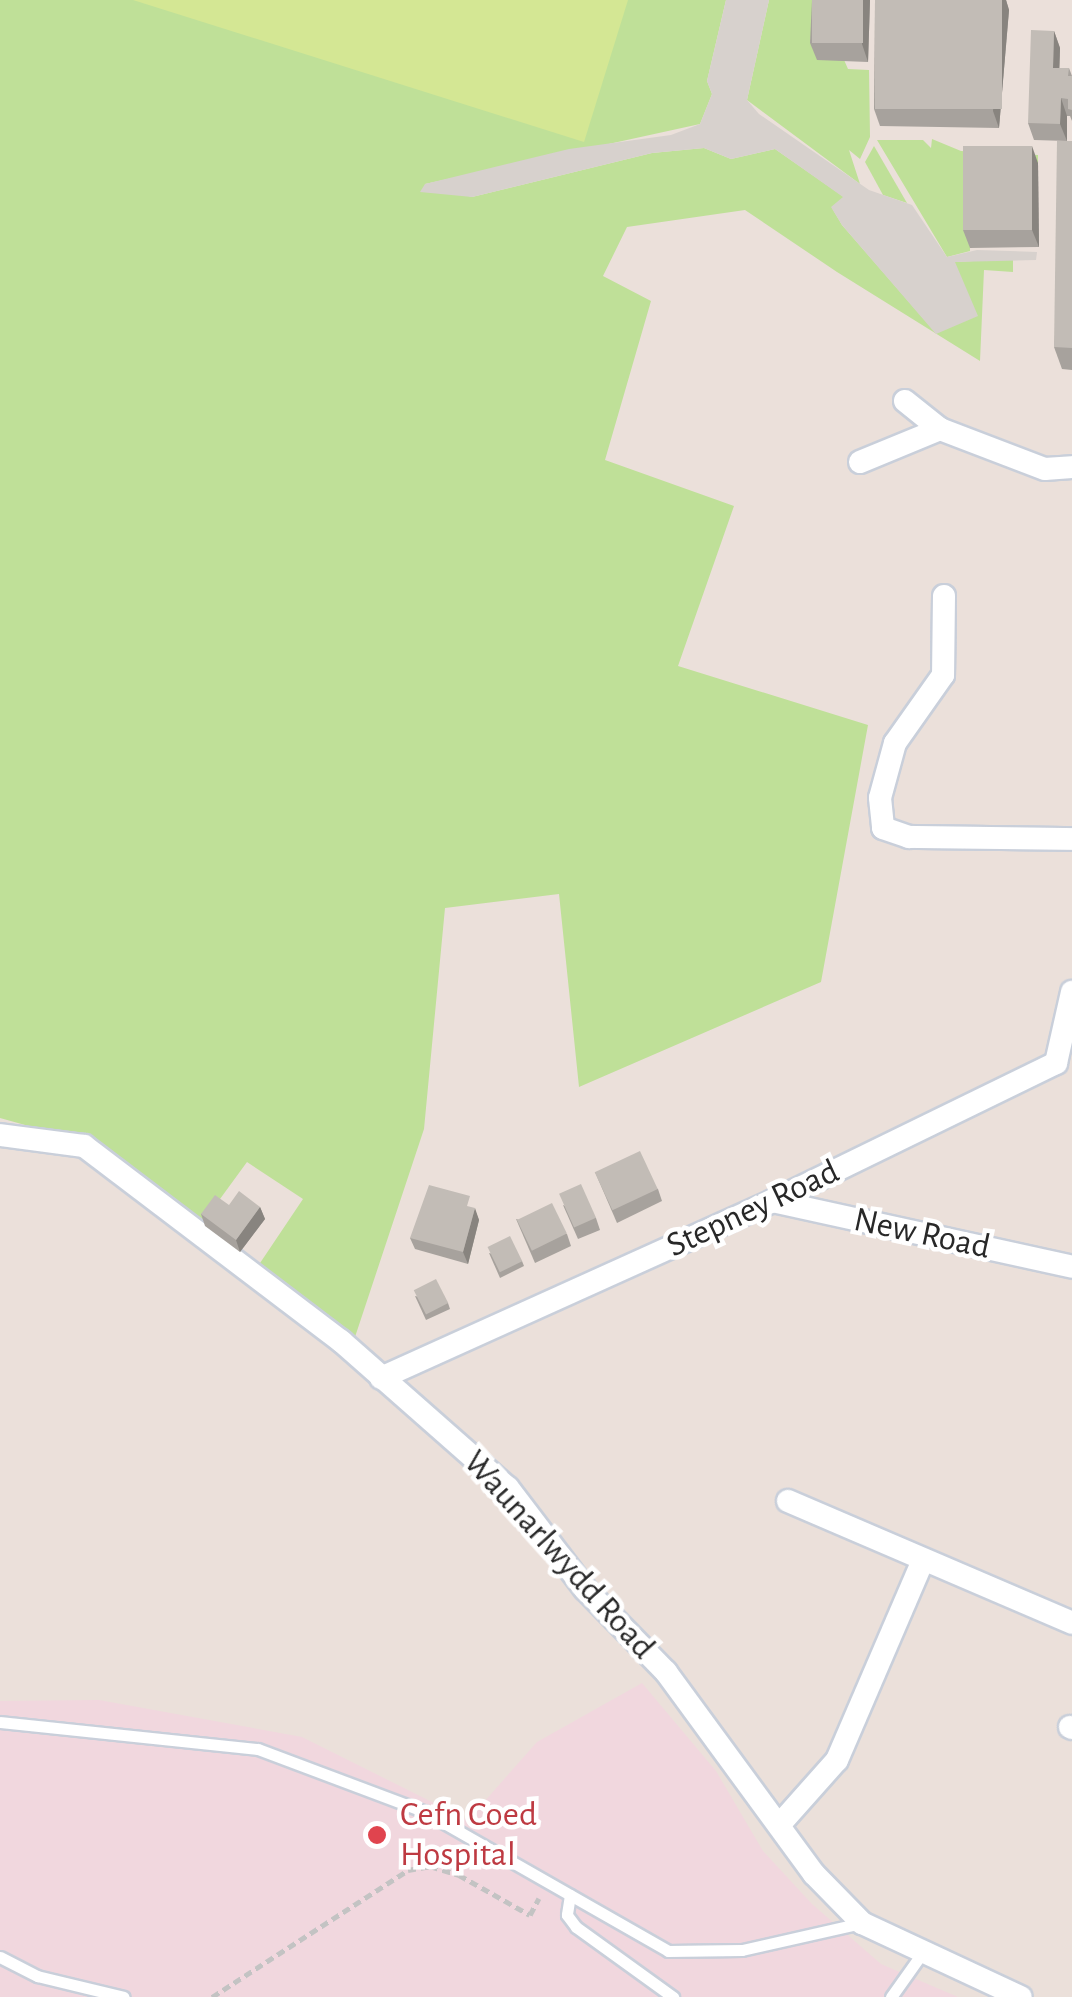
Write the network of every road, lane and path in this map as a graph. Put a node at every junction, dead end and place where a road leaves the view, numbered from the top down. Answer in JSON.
{"nodes":[{"id":1,"x":905,"y":401,"type":"dead end"},
{"id":2,"x":940,"y":429,"type":"junction"},
{"id":3,"x":860,"y":462,"type":"dead end"},
{"id":4,"x":1072,"y":467,"type":"edge"},
{"id":5,"x":944,"y":596,"type":"dead end"},
{"id":6,"x":1072,"y":839,"type":"edge"},
{"id":7,"x":1072,"y":992,"type":"edge"},
{"id":8,"x":1064,"y":1066,"type":"edge"},
{"id":9,"x":0,"y":1135,"type":"edge"},
{"id":10,"x":773,"y":1201,"type":"junction"},
{"id":11,"x":1072,"y":1267,"type":"edge"},
{"id":12,"x":381,"y":1378,"type":"junction"},
{"id":13,"x":788,"y":1501,"type":"dead end"},
{"id":14,"x":922,"y":1563,"type":"junction"},
{"id":15,"x":1072,"y":1624,"type":"edge"},
{"id":16,"x":0,"y":1722,"type":"edge"},
{"id":17,"x":781,"y":1823,"type":"junction"},
{"id":18,"x":570,"y":1895,"type":"junction"},
{"id":19,"x":530,"y":1915,"type":"dead end"},
{"id":20,"x":862,"y":1922,"type":"junction"},
{"id":21,"x":923,"y":1952,"type":"junction"},
{"id":22,"x":0,"y":1956,"type":"edge"},
{"id":23,"x":124,"y":1997,"type":"edge"},
{"id":24,"x":212,"y":1997,"type":"edge"},
{"id":25,"x":673,"y":1997,"type":"edge"},
{"id":26,"x":892,"y":1997,"type":"edge"},
{"id":27,"x":1021,"y":1997,"type":"edge"}],
"edges":[{"from":1,"to":2,"type":"street"},
{"from":2,"to":3,"type":"street"},
{"from":2,"to":4,"type":"street"},
{"from":5,"to":6,"type":"street"},
{"from":7,"to":8,"type":"street","name":"Stepney Road"},
{"from":8,"to":10,"type":"street","name":"Stepney Road"},
{"from":9,"to":12,"type":"street","name":"Waunarlwydd Road"},
{"from":10,"to":11,"type":"street","name":"New Road"},
{"from":10,"to":12,"type":"street","name":"Stepney Road"},
{"from":12,"to":17,"type":"street","name":"Waunarlwydd Road"},
{"from":13,"to":14,"type":"street"},
{"from":14,"to":15,"type":"street"},
{"from":14,"to":17,"type":"street"},
{"from":16,"to":18,"type":"lane"},
{"from":17,"to":20,"type":"street","name":"Waunarlwydd Road"},
{"from":18,"to":20,"type":"lane"},
{"from":18,"to":25,"type":"lane"},
{"from":19,"to":24,"type":"path"},
{"from":20,"to":21,"type":"street","name":"Waunarlwydd Road"},
{"from":21,"to":26,"type":"lane"},
{"from":21,"to":27,"type":"street","name":"Waunarlwydd Road"},
{"from":22,"to":23,"type":"lane"}]}
